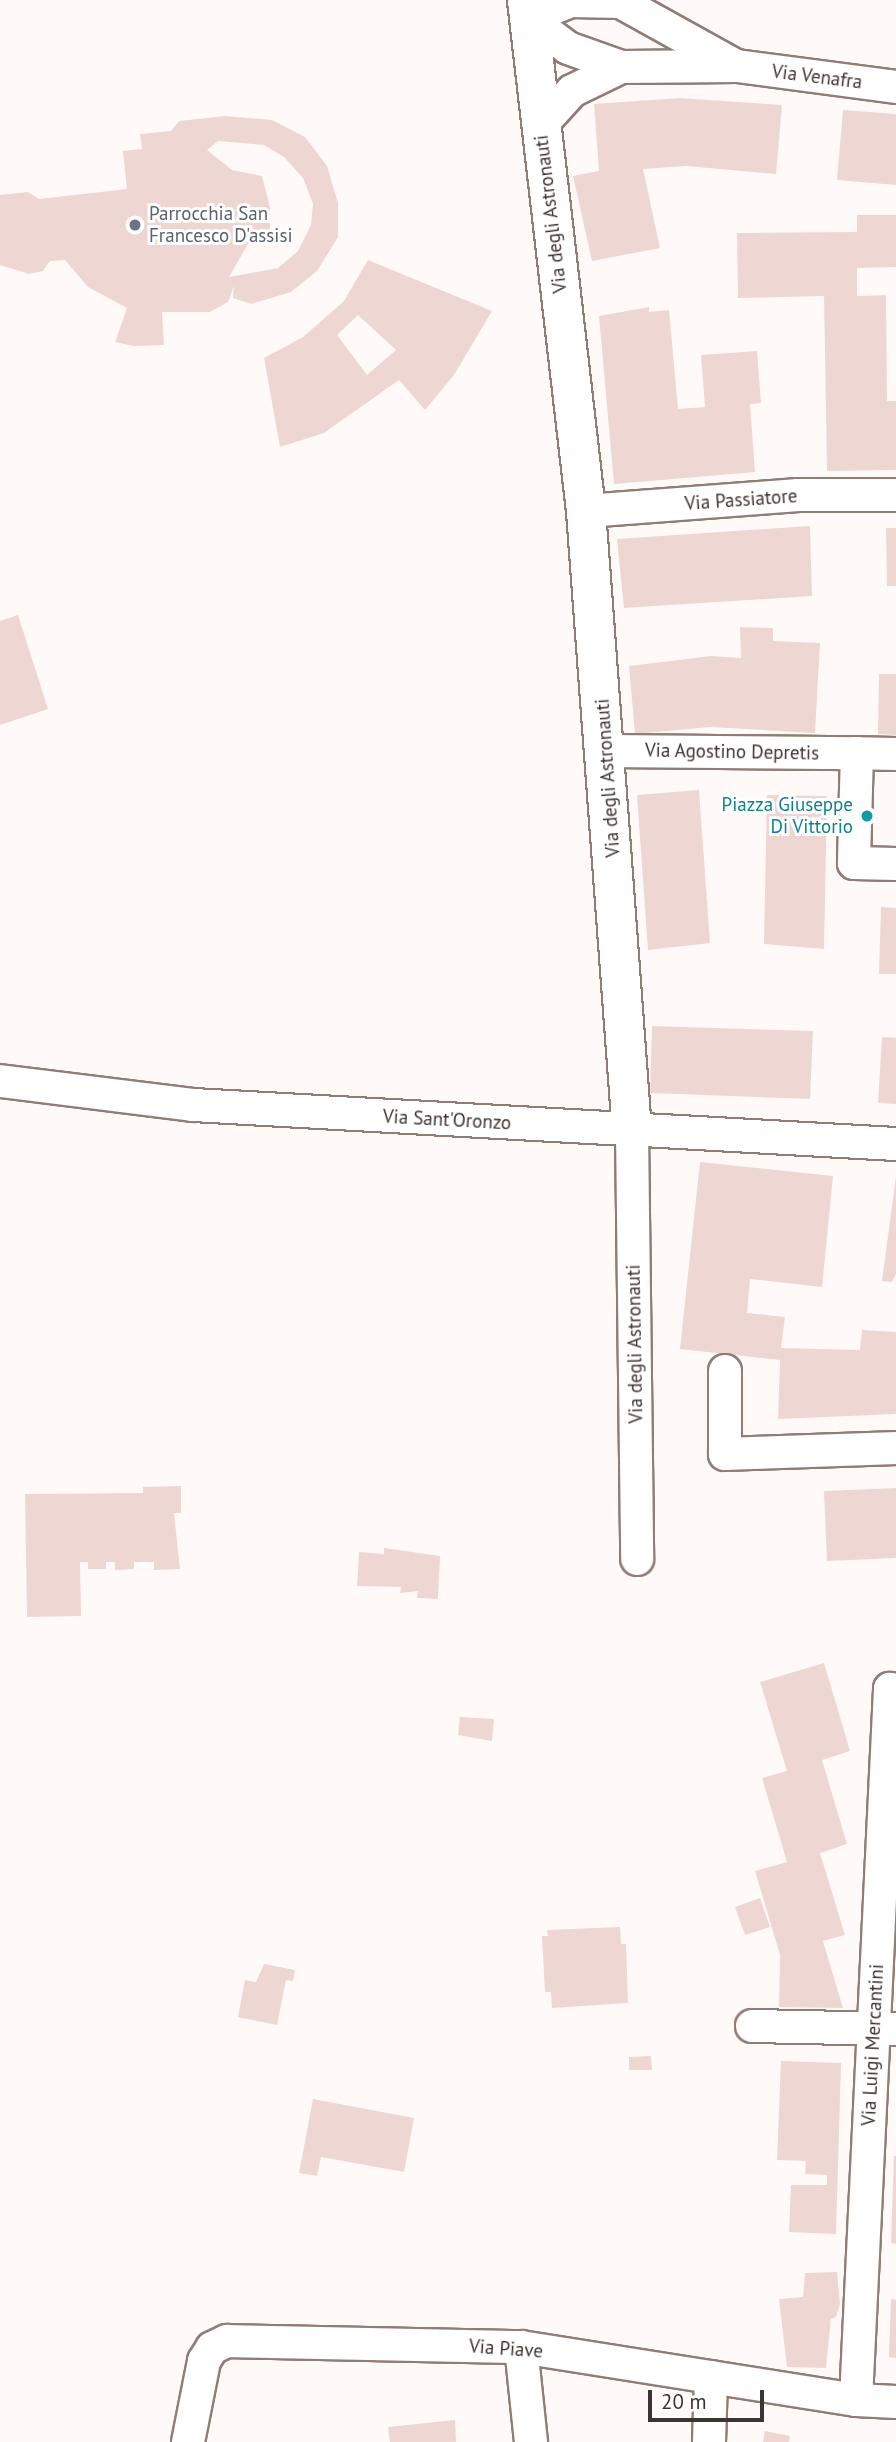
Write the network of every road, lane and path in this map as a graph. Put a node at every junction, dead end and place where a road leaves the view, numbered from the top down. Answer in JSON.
{"nodes":[{"id":1,"x":619,"y":1,"type":"edge"},
{"id":2,"x":527,"y":9,"type":"edge"},
{"id":3,"x":737,"y":66,"type":"junction"},
{"id":4,"x":621,"y":67,"type":"junction"},
{"id":5,"x":896,"y":87,"type":"edge"},
{"id":6,"x":541,"y":125,"type":"junction"},
{"id":7,"x":896,"y":495,"type":"edge"},
{"id":8,"x":586,"y":511,"type":"junction"},
{"id":9,"x":607,"y":751,"type":"junction"},
{"id":10,"x":857,"y":754,"type":"junction"},
{"id":11,"x":896,"y":754,"type":"edge"},
{"id":12,"x":896,"y":864,"type":"edge"},
{"id":13,"x":2,"y":1076,"type":"edge"},
{"id":14,"x":632,"y":1131,"type":"junction"},
{"id":15,"x":896,"y":1144,"type":"edge"},
{"id":16,"x":725,"y":1371,"type":"dead end"},
{"id":17,"x":896,"y":1448,"type":"edge"},
{"id":18,"x":637,"y":1559,"type":"dead end"},
{"id":19,"x":893,"y":1690,"type":"edge"},
{"id":20,"x":752,"y":2026,"type":"dead end"},
{"id":21,"x":885,"y":2028,"type":"edge"},
{"id":22,"x":520,"y":2347,"type":"junction"},
{"id":23,"x":711,"y":2377,"type":"junction"},
{"id":24,"x":856,"y":2400,"type":"junction"},
{"id":25,"x":896,"y":2402,"type":"edge"},
{"id":26,"x":188,"y":2442,"type":"edge"},
{"id":27,"x":531,"y":2442,"type":"edge"},
{"id":28,"x":709,"y":2442,"type":"edge"}],
"edges":[{"from":1,"to":2,"type":"street","name":"Via Venafra"},
{"from":1,"to":3,"type":"street","name":"Via Venafra"},
{"from":2,"to":4,"type":"street","name":"Via Venafra"},
{"from":2,"to":6,"type":"street","name":"Via degli Astronauti"},
{"from":3,"to":4,"type":"street","name":"Via Venafra"},
{"from":3,"to":5,"type":"street","name":"Via Venafra"},
{"from":4,"to":6,"type":"street","name":"Via Venafra"},
{"from":6,"to":8,"type":"street","name":"Via degli Astronauti"},
{"from":7,"to":8,"type":"street","name":"Via Passiatore"},
{"from":8,"to":9,"type":"street","name":"Via degli Astronauti"},
{"from":9,"to":10,"type":"street","name":"Via Agostino Depretis"},
{"from":9,"to":14,"type":"street","name":"Via degli Astronauti"},
{"from":10,"to":11,"type":"street"},
{"from":10,"to":12,"type":"street"},
{"from":13,"to":14,"type":"street","name":"Via Sant'Oronzo"},
{"from":14,"to":15,"type":"street","name":"Via Sant'Oronzo"},
{"from":14,"to":18,"type":"street","name":"Via degli Astronauti"},
{"from":16,"to":17,"type":"street"},
{"from":19,"to":21,"type":"street","name":"Via Luigi Mercantini"},
{"from":20,"to":21,"type":"street"},
{"from":21,"to":24,"type":"street","name":"Via Luigi Mercantini"},
{"from":22,"to":23,"type":"street","name":"Via Piave"},
{"from":22,"to":26,"type":"street","name":"Via Piave"},
{"from":22,"to":27,"type":"street"},
{"from":23,"to":24,"type":"street","name":"Via Piave"},
{"from":23,"to":28,"type":"street"},
{"from":24,"to":25,"type":"street","name":"Via Piave"}]}
